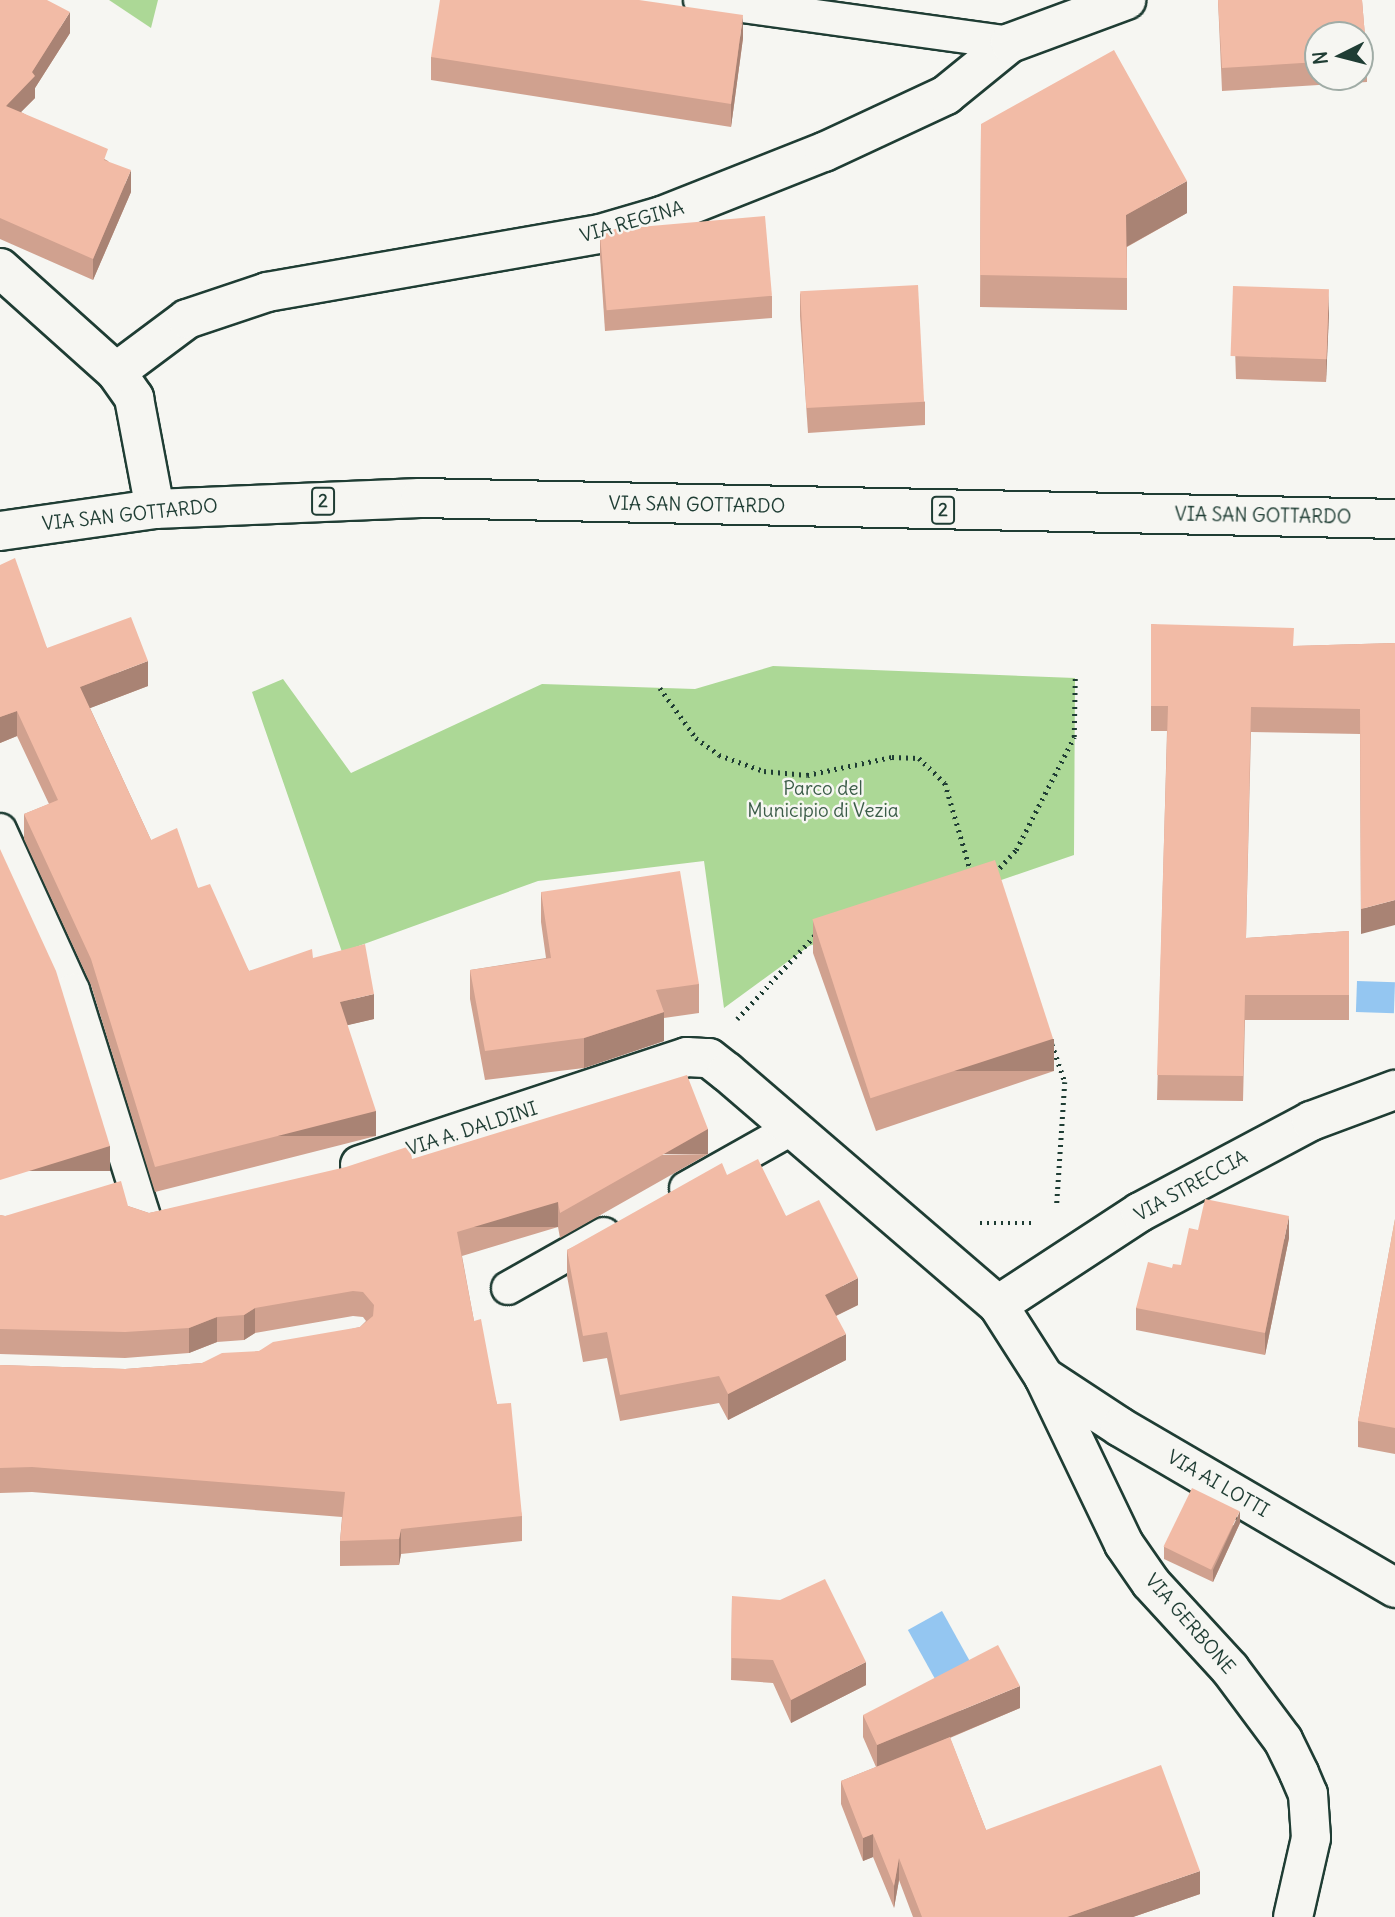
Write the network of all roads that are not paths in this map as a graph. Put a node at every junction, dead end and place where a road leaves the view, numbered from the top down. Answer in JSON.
{"nodes":[{"id":1,"x":700,"y":0,"type":"edge"},
{"id":2,"x":1126,"y":0,"type":"edge"},
{"id":3,"x":1010,"y":43,"type":"junction"},
{"id":4,"x":0,"y":268,"type":"edge"},
{"id":5,"x":116,"y":372,"type":"junction"},
{"id":6,"x":155,"y":509,"type":"junction"},
{"id":7,"x":1395,"y":519,"type":"edge"},
{"id":8,"x":0,"y":531,"type":"edge"},
{"id":9,"x":0,"y":830,"type":"edge"},
{"id":10,"x":1395,"y":1090,"type":"edge"},
{"id":11,"x":793,"y":1128,"type":"junction"},
{"id":12,"x":328,"y":1174,"type":"edge"},
{"id":13,"x":127,"y":1197,"type":"joint"},
{"id":14,"x":662,"y":1201,"type":"edge"},
{"id":15,"x":183,"y":1208,"type":"edge"},
{"id":16,"x":627,"y":1221,"type":"edge"},
{"id":17,"x":508,"y":1288,"type":"dead end"},
{"id":18,"x":998,"y":1304,"type":"junction"},
{"id":19,"x":1044,"y":1377,"type":"junction"},
{"id":20,"x":1395,"y":1588,"type":"edge"},
{"id":21,"x":1293,"y":1917,"type":"edge"}],
"edges":[{"from":1,"to":3,"type":"lane"},
{"from":2,"to":3,"type":"street","name":"VIA REGINA"},
{"from":3,"to":5,"type":"street","name":"VIA REGINA"},
{"from":4,"to":5,"type":"street"},
{"from":5,"to":6,"type":"street"},
{"from":6,"to":7,"type":"street","name":"VIA SAN GOTTARDO","number":"2"},
{"from":6,"to":8,"type":"street","name":"VIA SAN GOTTARDO","number":"2"},
{"from":9,"to":13,"type":"lane"},
{"from":10,"to":18,"type":"street","name":"VIA STRECCIA"},
{"from":11,"to":12,"type":"street","name":"VIA A. DALDINI"},
{"from":11,"to":14,"type":"lane"},
{"from":11,"to":18,"type":"street"},
{"from":13,"to":15,"type":"street"},
{"from":16,"to":17,"type":"lane"},
{"from":18,"to":19,"type":"street","name":"VIA GERBONE"},
{"from":19,"to":20,"type":"street","name":"VIA AI LOTTI"},
{"from":19,"to":21,"type":"street","name":"VIA GERBONE"}]}
